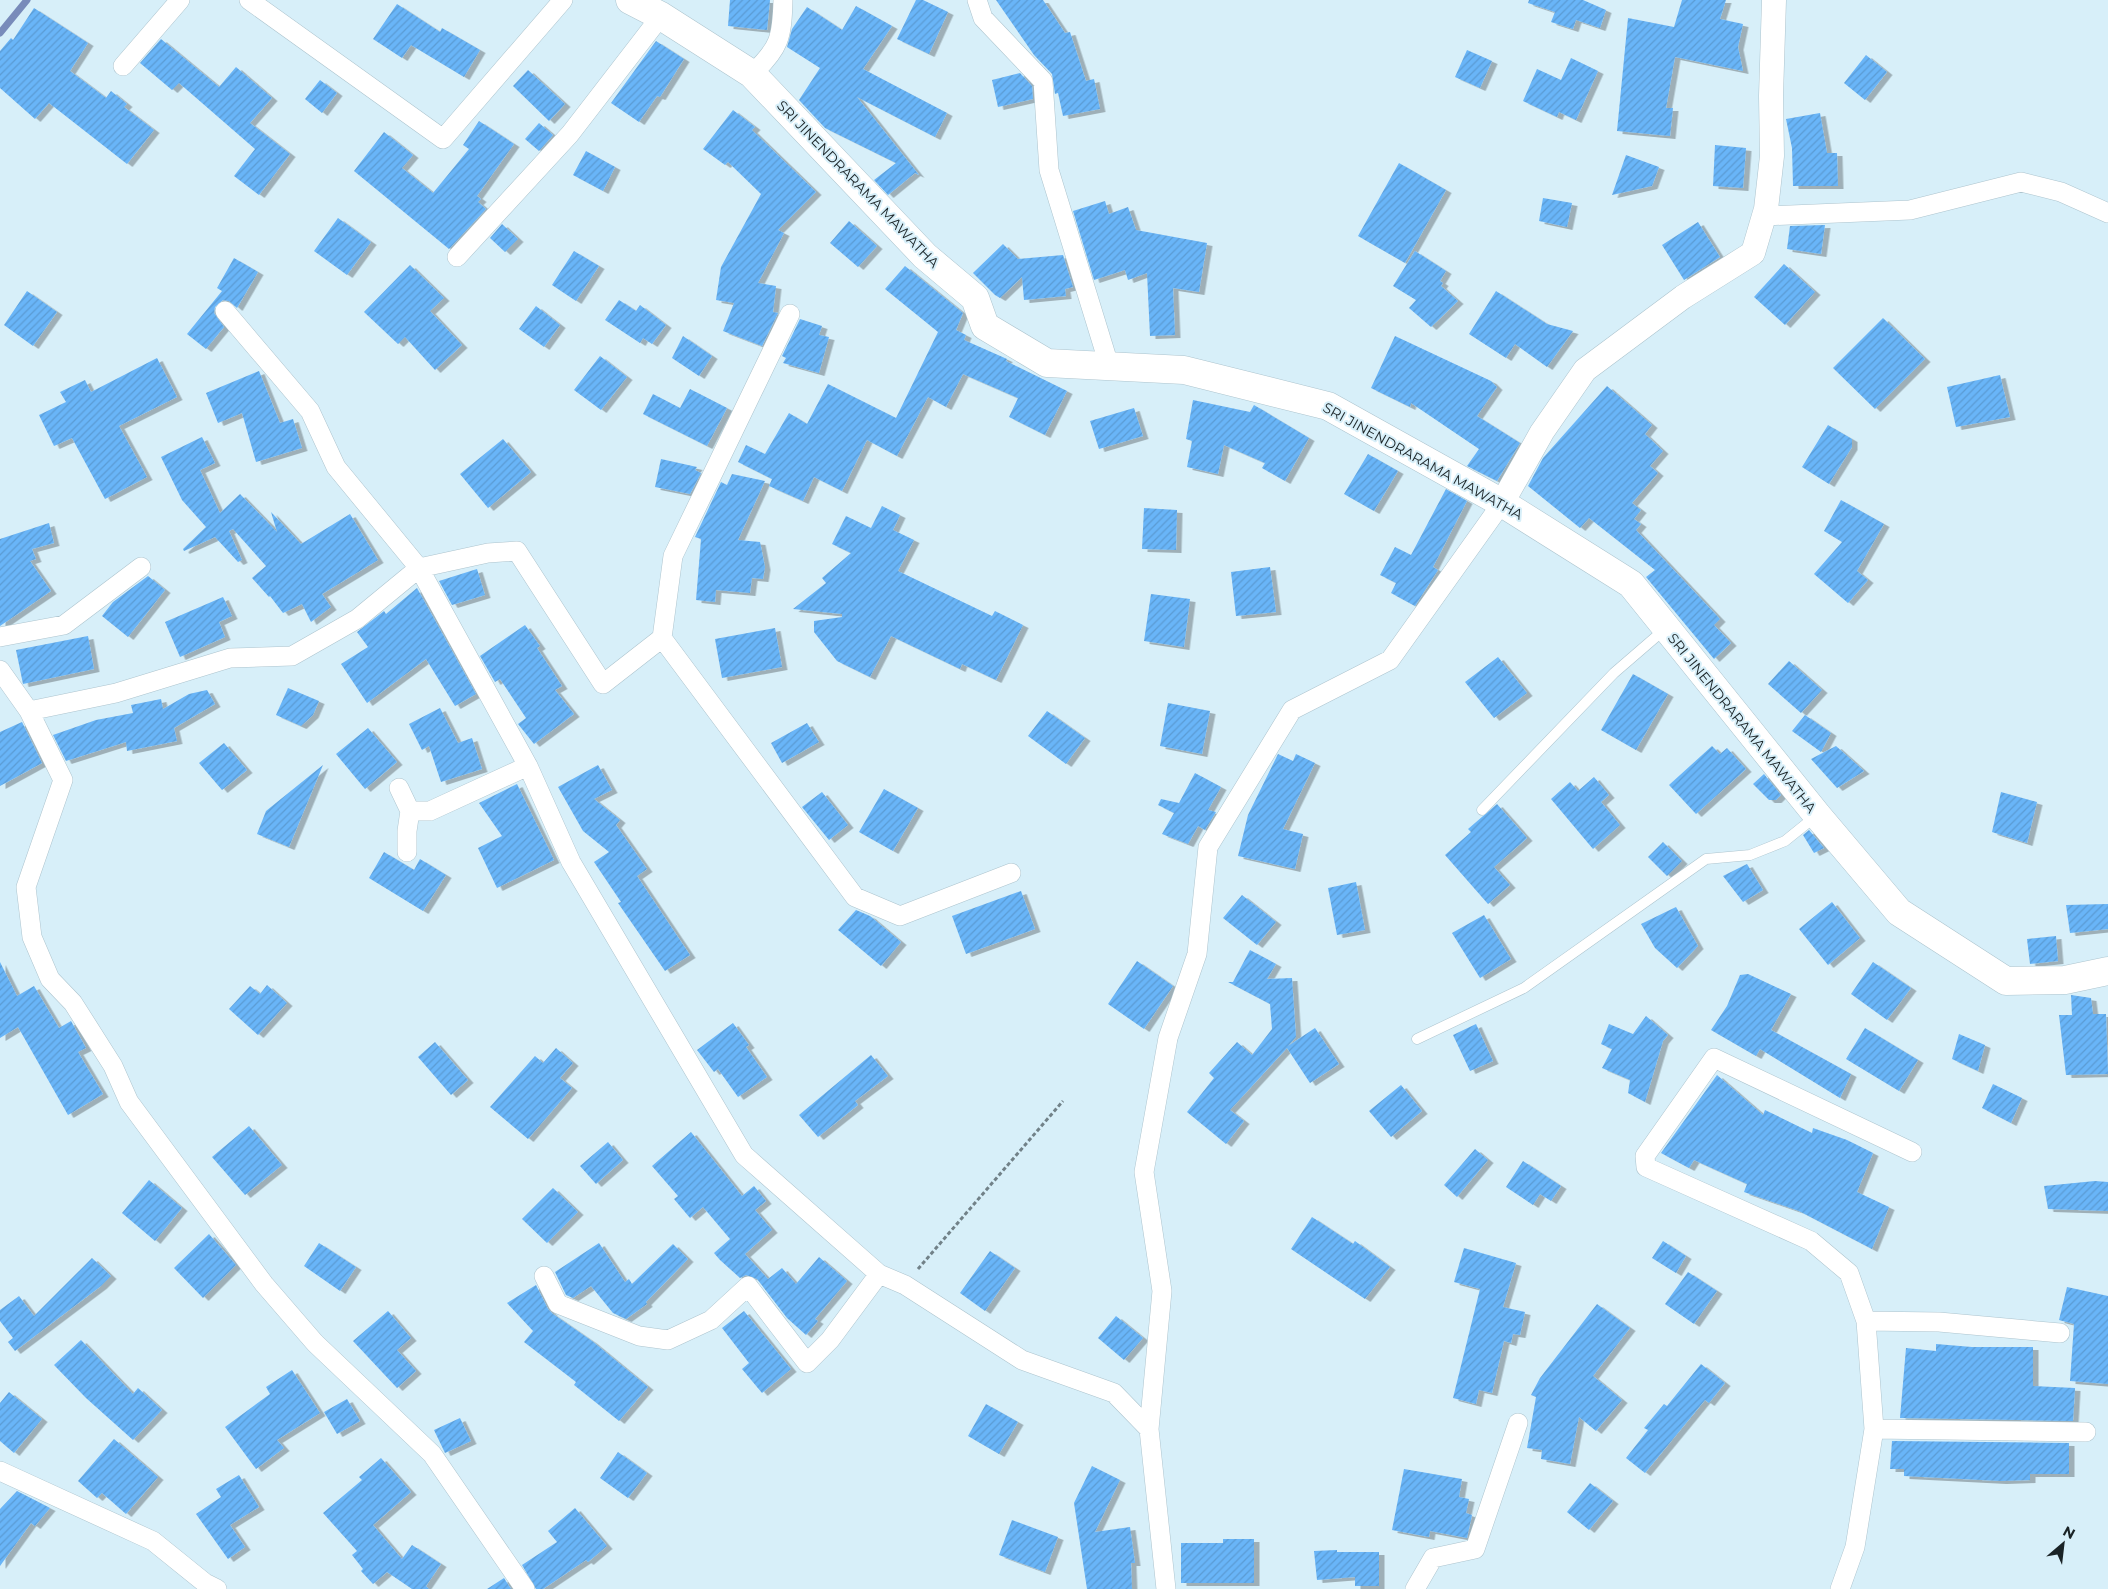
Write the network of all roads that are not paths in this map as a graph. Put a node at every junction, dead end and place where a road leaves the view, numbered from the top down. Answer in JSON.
{"nodes":[{"id":1,"x":180,"y":0,"type":"edge"},
{"id":2,"x":249,"y":0,"type":"edge"},
{"id":3,"x":563,"y":0,"type":"edge"},
{"id":4,"x":630,"y":0,"type":"edge"},
{"id":5,"x":782,"y":0,"type":"edge"},
{"id":6,"x":977,"y":0,"type":"edge"},
{"id":7,"x":1774,"y":0,"type":"edge"},
{"id":8,"x":661,"y":16,"type":"junction"},
{"id":9,"x":123,"y":66,"type":"dead end"},
{"id":10,"x":752,"y":74,"type":"junction"},
{"id":11,"x":2108,"y":213,"type":"edge"},
{"id":12,"x":1764,"y":216,"type":"junction"},
{"id":13,"x":458,"y":256,"type":"dead end"},
{"id":14,"x":225,"y":311,"type":"dead end"},
{"id":15,"x":790,"y":314,"type":"dead end"},
{"id":16,"x":1109,"y":365,"type":"junction"},
{"id":17,"x":1502,"y":502,"type":"junction"},
{"id":18,"x":141,"y":567,"type":"dead end"},
{"id":19,"x":419,"y":568,"type":"junction"},
{"id":20,"x":1666,"y":628,"type":"junction"},
{"id":21,"x":0,"y":637,"type":"edge"},
{"id":22,"x":662,"y":638,"type":"junction"},
{"id":23,"x":0,"y":670,"type":"edge"},
{"id":24,"x":30,"y":711,"type":"junction"},
{"id":25,"x":528,"y":766,"type":"junction"},
{"id":26,"x":400,"y":788,"type":"dead end"},
{"id":27,"x":1482,"y":810,"type":"dead end"},
{"id":28,"x":410,"y":811,"type":"junction"},
{"id":29,"x":1818,"y":815,"type":"junction"},
{"id":30,"x":407,"y":852,"type":"dead end"},
{"id":31,"x":1011,"y":873,"type":"dead end"},
{"id":32,"x":2108,"y":971,"type":"edge"},
{"id":33,"x":1417,"y":1039,"type":"dead end"},
{"id":34,"x":1912,"y":1152,"type":"dead end"},
{"id":35,"x":879,"y":1274,"type":"junction"},
{"id":36,"x":544,"y":1276,"type":"dead end"},
{"id":37,"x":1866,"y":1321,"type":"junction"},
{"id":38,"x":2060,"y":1333,"type":"dead end"},
{"id":39,"x":1518,"y":1423,"type":"dead end"},
{"id":40,"x":1149,"y":1429,"type":"junction"},
{"id":41,"x":1874,"y":1429,"type":"junction"},
{"id":42,"x":2086,"y":1432,"type":"dead end"},
{"id":43,"x":0,"y":1471,"type":"edge"},
{"id":44,"x":208,"y":1587,"type":"edge"},
{"id":45,"x":526,"y":1589,"type":"edge"},
{"id":46,"x":1166,"y":1589,"type":"edge"},
{"id":47,"x":1414,"y":1589,"type":"edge"},
{"id":48,"x":1840,"y":1589,"type":"edge"}],
"edges":[{"from":1,"to":9,"type":"street"},
{"from":2,"to":3,"type":"street"},
{"from":4,"to":8,"type":"main road","name":"SRI JINENDRARAMA MAWATHA"},
{"from":5,"to":10,"type":"street"},
{"from":6,"to":16,"type":"street"},
{"from":7,"to":12,"type":"street"},
{"from":8,"to":10,"type":"main road","name":"SRI JINENDRARAMA MAWATHA"},
{"from":8,"to":13,"type":"street"},
{"from":10,"to":16,"type":"main road","name":"SRI JINENDRARAMA MAWATHA"},
{"from":11,"to":12,"type":"street"},
{"from":12,"to":17,"type":"street"},
{"from":14,"to":19,"type":"street"},
{"from":15,"to":22,"type":"street"},
{"from":16,"to":17,"type":"main road","name":"SRI JINENDRARAMA MAWATHA"},
{"from":17,"to":20,"type":"main road","name":"SRI JINENDRARAMA MAWATHA"},
{"from":17,"to":40,"type":"street"},
{"from":18,"to":21,"type":"street"},
{"from":19,"to":22,"type":"street"},
{"from":19,"to":24,"type":"street"},
{"from":19,"to":25,"type":"street"},
{"from":20,"to":27,"type":"lane"},
{"from":20,"to":29,"type":"main road","name":"SRI JINENDRARAMA MAWATHA"},
{"from":22,"to":31,"type":"street"},
{"from":23,"to":24,"type":"street"},
{"from":24,"to":45,"type":"street"},
{"from":25,"to":28,"type":"street"},
{"from":25,"to":35,"type":"street"},
{"from":26,"to":28,"type":"street"},
{"from":28,"to":30,"type":"street"},
{"from":29,"to":32,"type":"main road","name":"SRI JINENDRARAMA MAWATHA"},
{"from":29,"to":33,"type":"lane"},
{"from":34,"to":37,"type":"street"},
{"from":35,"to":36,"type":"street"},
{"from":35,"to":40,"type":"street"},
{"from":37,"to":38,"type":"street"},
{"from":37,"to":41,"type":"street"},
{"from":39,"to":47,"type":"street"},
{"from":40,"to":46,"type":"street"},
{"from":41,"to":42,"type":"street"},
{"from":41,"to":48,"type":"street"},
{"from":43,"to":44,"type":"street"}]}
